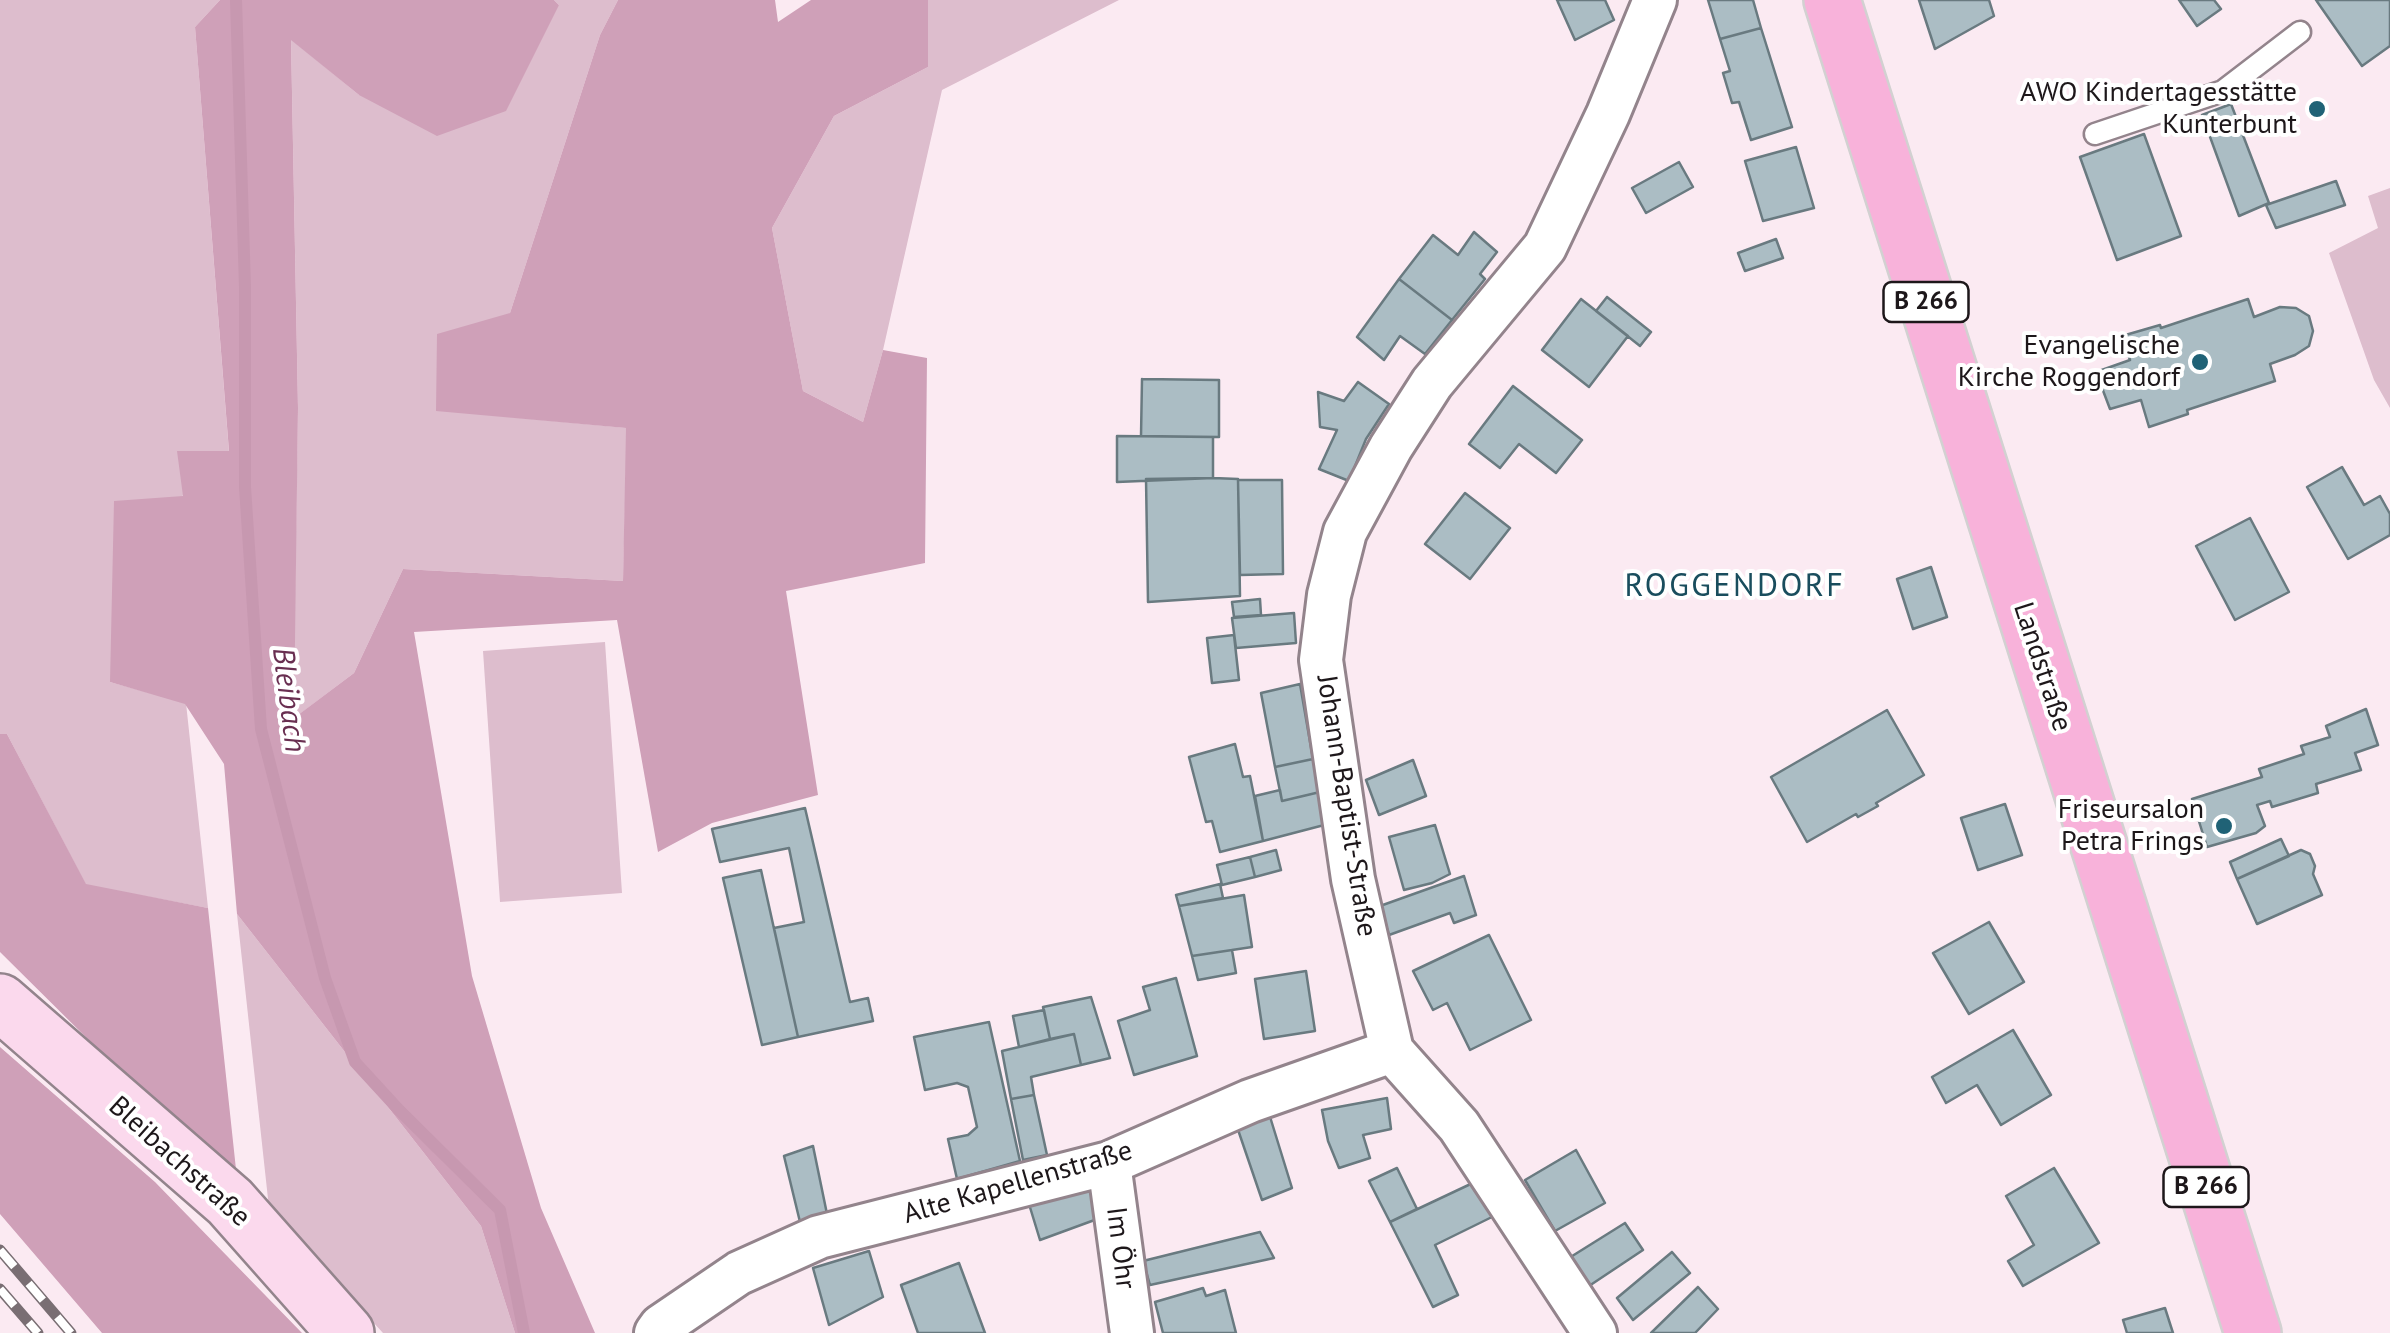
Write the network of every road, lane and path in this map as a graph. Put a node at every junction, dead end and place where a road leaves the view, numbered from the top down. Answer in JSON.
{"nodes":[{"id":1,"x":1656,"y":0,"type":"edge"},
{"id":2,"x":1832,"y":0,"type":"edge"},
{"id":3,"x":2300,"y":32,"type":"dead end"},
{"id":4,"x":2095,"y":134,"type":"dead end"},
{"id":5,"x":0,"y":1002,"type":"edge"},
{"id":6,"x":1392,"y":1051,"type":"junction"},
{"id":7,"x":1109,"y":1163,"type":"junction"},
{"id":8,"x":346,"y":1333,"type":"edge"},
{"id":9,"x":656,"y":1333,"type":"edge"},
{"id":10,"x":1132,"y":1333,"type":"edge"},
{"id":11,"x":1596,"y":1333,"type":"edge"},
{"id":12,"x":2253,"y":1333,"type":"edge"}],
"edges":[{"from":1,"to":6,"type":"street","name":"Johann-Baptist-Straße"},
{"from":2,"to":12,"type":"main road","name":"Landstraße","number":"B 266"},
{"from":3,"to":4,"type":"lane"},
{"from":5,"to":8,"type":"main road","name":"Bleibachstraße"},
{"from":6,"to":7,"type":"street","name":"Alte Kapellenstraße"},
{"from":6,"to":11,"type":"street","name":"Johann-Baptist-Straße"},
{"from":7,"to":9,"type":"street","name":"Alte Kapellenstraße"},
{"from":7,"to":10,"type":"street","name":"Im Öhr"}]}
